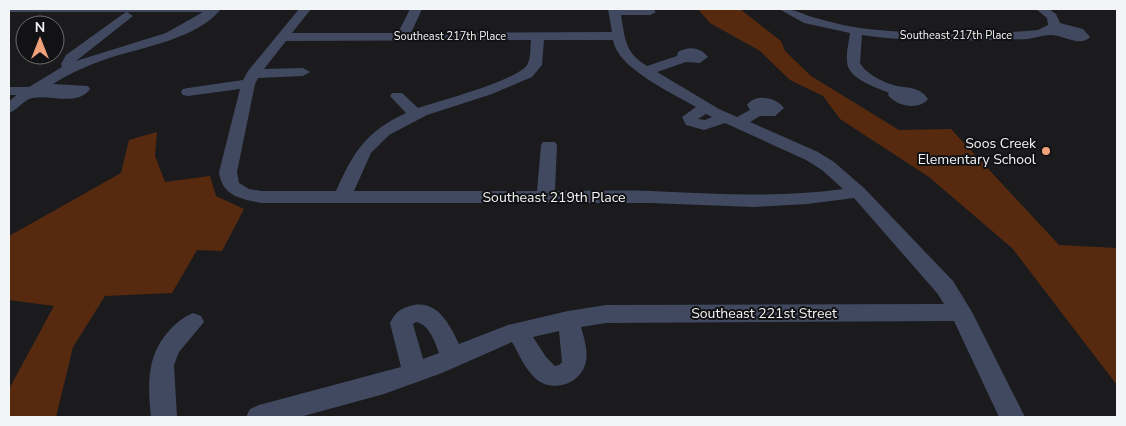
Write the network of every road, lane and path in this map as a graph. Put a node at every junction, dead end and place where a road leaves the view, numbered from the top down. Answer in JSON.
{"nodes":[{"id":1,"x":9,"y":9,"type":"edge"},
{"id":2,"x":93,"y":9,"type":"edge"},
{"id":3,"x":215,"y":9,"type":"edge"},
{"id":4,"x":304,"y":9,"type":"edge"},
{"id":5,"x":416,"y":9,"type":"edge"},
{"id":6,"x":786,"y":9,"type":"edge"},
{"id":7,"x":1042,"y":9,"type":"edge"},
{"id":8,"x":614,"y":10,"type":"edge"},
{"id":9,"x":650,"y":12,"type":"dead end"},
{"id":10,"x":126,"y":16,"type":"dead end"},
{"id":11,"x":856,"y":30,"type":"junction"},
{"id":12,"x":403,"y":36,"type":"junction"},
{"id":13,"x":538,"y":36,"type":"junction"},
{"id":14,"x":618,"y":36,"type":"junction"},
{"id":15,"x":282,"y":37,"type":"junction"},
{"id":16,"x":685,"y":58,"type":"dead end"},
{"id":17,"x":70,"y":69,"type":"junction"},
{"id":18,"x":645,"y":71,"type":"junction"},
{"id":19,"x":303,"y":72,"type":"dead end"},
{"id":20,"x":251,"y":79,"type":"junction"},
{"id":21,"x":9,"y":91,"type":"edge"},
{"id":22,"x":31,"y":91,"type":"junction"},
{"id":23,"x":897,"y":91,"type":"dead end"},
{"id":24,"x":188,"y":92,"type":"dead end"},
{"id":25,"x":397,"y":96,"type":"dead end"},
{"id":26,"x":9,"y":108,"type":"edge"},
{"id":27,"x":758,"y":111,"type":"dead end"},
{"id":28,"x":416,"y":115,"type":"junction"},
{"id":29,"x":730,"y":120,"type":"junction"},
{"id":30,"x":549,"y":145,"type":"dead end"},
{"id":31,"x":858,"y":192,"type":"junction"},
{"id":32,"x":546,"y":196,"type":"junction"},
{"id":33,"x":342,"y":197,"type":"junction"},
{"id":34,"x":961,"y":312,"type":"junction"},
{"id":35,"x":568,"y":320,"type":"junction"},
{"id":36,"x":192,"y":322,"type":"dead end"},
{"id":37,"x":518,"y":332,"type":"junction"},
{"id":38,"x":454,"y":357,"type":"junction"},
{"id":39,"x":414,"y":372,"type":"junction"},
{"id":40,"x":164,"y":417,"type":"edge"},
{"id":41,"x":259,"y":417,"type":"edge"},
{"id":42,"x":1012,"y":417,"type":"edge"}],
"edges":[{"from":1,"to":2,"type":"street"},
{"from":2,"to":3,"type":"street"},
{"from":3,"to":17,"type":"street"},
{"from":4,"to":15,"type":"street"},
{"from":5,"to":12,"type":"street"},
{"from":6,"to":11,"type":"street","name":"Southeast 217th Place"},
{"from":7,"to":11,"type":"street","name":"Southeast 217th Place"},
{"from":8,"to":9,"type":"street"},
{"from":8,"to":14,"type":"street"},
{"from":10,"to":17,"type":"street"},
{"from":11,"to":23,"type":"street"},
{"from":12,"to":13,"type":"street","name":"Southeast 217th Place"},
{"from":12,"to":15,"type":"street","name":"Southeast 217th Place"},
{"from":13,"to":14,"type":"street","name":"Southeast 217th Place"},
{"from":13,"to":28,"type":"street"},
{"from":14,"to":18,"type":"street"},
{"from":15,"to":20,"type":"street"},
{"from":16,"to":18,"type":"street"},
{"from":17,"to":22,"type":"street"},
{"from":18,"to":29,"type":"street"},
{"from":19,"to":20,"type":"street"},
{"from":20,"to":24,"type":"street"},
{"from":20,"to":33,"type":"street","name":"Southeast 219th Place"},
{"from":21,"to":22,"type":"street"},
{"from":22,"to":26,"type":"street"},
{"from":25,"to":28,"type":"street"},
{"from":27,"to":29,"type":"street"},
{"from":28,"to":33,"type":"street"},
{"from":29,"to":31,"type":"street"},
{"from":30,"to":32,"type":"street"},
{"from":31,"to":32,"type":"street","name":"Southeast 219th Place"},
{"from":31,"to":34,"type":"street"},
{"from":32,"to":33,"type":"street","name":"Southeast 219th Place"},
{"from":34,"to":35,"type":"street","name":"Southeast 221st Street"},
{"from":34,"to":42,"type":"street"},
{"from":35,"to":37,"type":"street","name":"Southeast 221st Street"},
{"from":35,"to":37,"type":"street"},
{"from":36,"to":40,"type":"street"},
{"from":37,"to":38,"type":"street","name":"Southeast 221st Street"},
{"from":38,"to":39,"type":"street","name":"Southeast 221st Street"},
{"from":38,"to":39,"type":"street"},
{"from":39,"to":41,"type":"street","name":"Southeast 221st Street"}]}
